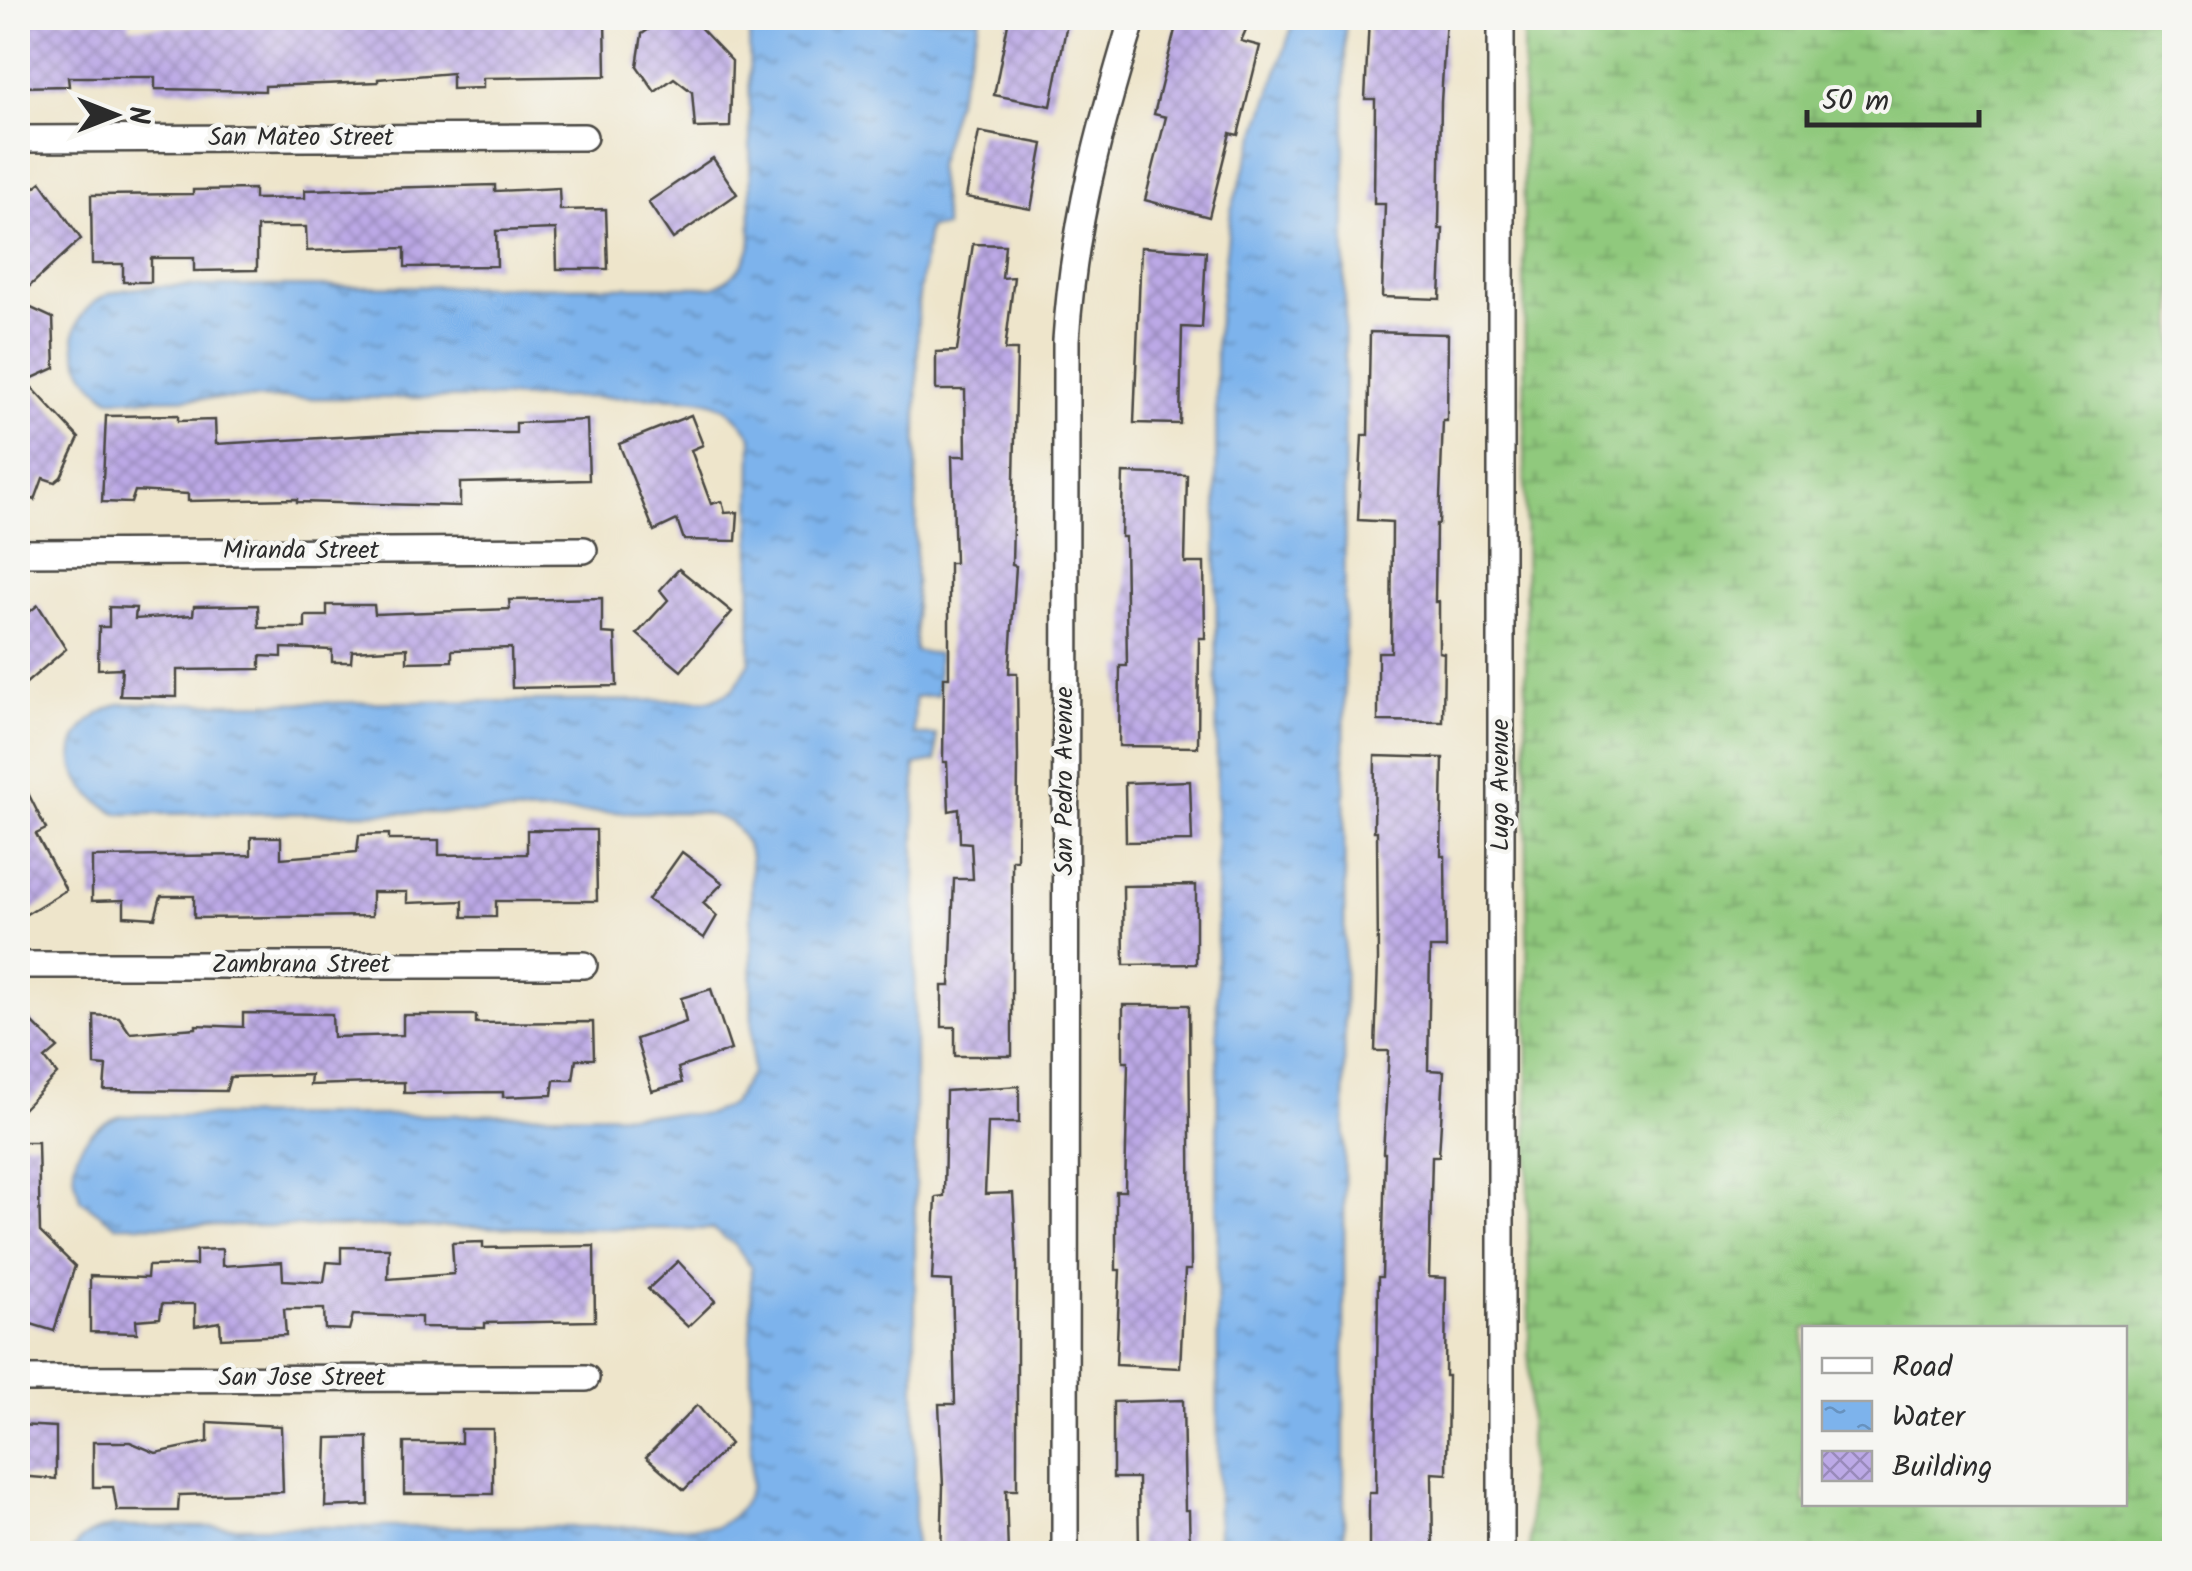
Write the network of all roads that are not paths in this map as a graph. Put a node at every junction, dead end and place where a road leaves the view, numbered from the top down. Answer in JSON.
{"nodes":[{"id":1,"x":1133,"y":18,"type":"edge"},
{"id":2,"x":1501,"y":18,"type":"edge"},
{"id":3,"x":584,"y":137,"type":"dead end"},
{"id":4,"x":18,"y":138,"type":"edge"},
{"id":5,"x":584,"y":550,"type":"dead end"},
{"id":6,"x":18,"y":552,"type":"edge"},
{"id":7,"x":18,"y":965,"type":"edge"},
{"id":8,"x":584,"y":965,"type":"dead end"},
{"id":9,"x":586,"y":1378,"type":"dead end"},
{"id":10,"x":18,"y":1379,"type":"edge"},
{"id":11,"x":1065,"y":1554,"type":"edge"},
{"id":12,"x":1501,"y":1554,"type":"edge"}],
"edges":[{"from":1,"to":11,"type":"street","name":"San Pedro Avenue"},
{"from":2,"to":12,"type":"street","name":"Lugo Avenue"},
{"from":3,"to":4,"type":"street","name":"San Mateo Street"},
{"from":5,"to":6,"type":"street","name":"Miranda Street"},
{"from":7,"to":8,"type":"street","name":"Zambrana Street"},
{"from":9,"to":10,"type":"street","name":"San Jose Street"}]}
